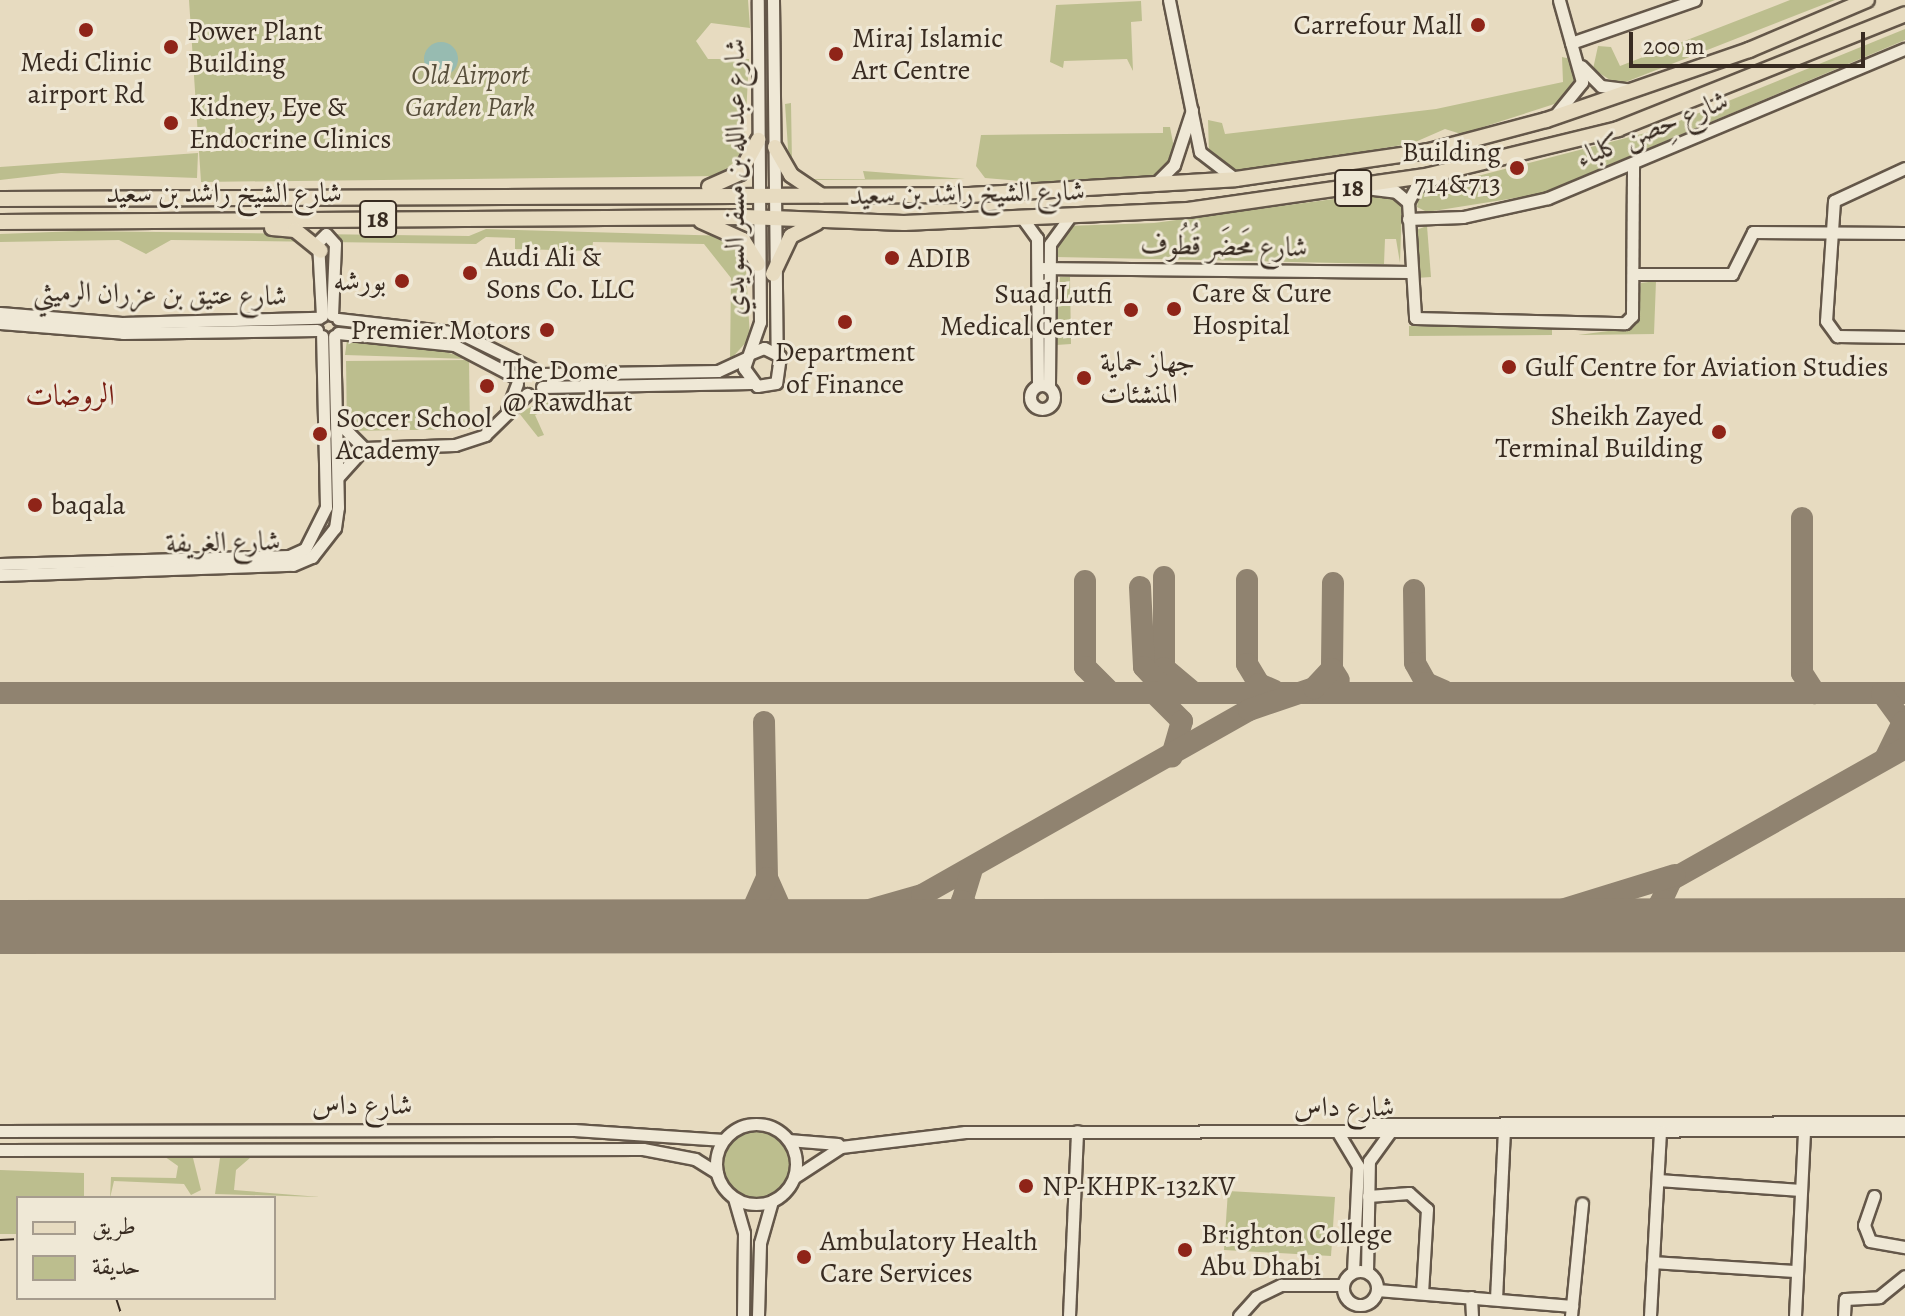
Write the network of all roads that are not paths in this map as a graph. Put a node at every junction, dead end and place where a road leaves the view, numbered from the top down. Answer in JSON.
{"nodes":[{"id":1,"x":758,"y":0,"type":"edge"},
{"id":2,"x":773,"y":0,"type":"edge"},
{"id":3,"x":1169,"y":0,"type":"edge"},
{"id":4,"x":1559,"y":0,"type":"edge"},
{"id":5,"x":1660,"y":0,"type":"edge"},
{"id":6,"x":1695,"y":0,"type":"edge"},
{"id":7,"x":1867,"y":0,"type":"edge"},
{"id":8,"x":1664,"y":12,"type":"junction"},
{"id":9,"x":1905,"y":14,"type":"edge"},
{"id":10,"x":1571,"y":43,"type":"junction"},
{"id":11,"x":1905,"y":49,"type":"edge"},
{"id":12,"x":1578,"y":62,"type":"junction"},
{"id":13,"x":1646,"y":89,"type":"junction"},
{"id":14,"x":1192,"y":110,"type":"junction"},
{"id":15,"x":1546,"y":120,"type":"junction"},
{"id":16,"x":758,"y":140,"type":"junction"},
{"id":17,"x":775,"y":147,"type":"junction"},
{"id":18,"x":1469,"y":165,"type":"junction"},
{"id":19,"x":1633,"y":165,"type":"junction"},
{"id":20,"x":1905,"y":168,"type":"edge"},
{"id":21,"x":1236,"y":179,"type":"junction"},
{"id":22,"x":1357,"y":188,"type":"junction"},
{"id":23,"x":1148,"y":189,"type":"junction"},
{"id":24,"x":690,"y":192,"type":"junction"},
{"id":25,"x":756,"y":193,"type":"junction"},
{"id":26,"x":775,"y":194,"type":"junction"},
{"id":27,"x":822,"y":197,"type":"junction"},
{"id":28,"x":0,"y":199,"type":"edge"},
{"id":29,"x":1408,"y":202,"type":"junction"},
{"id":30,"x":693,"y":218,"type":"junction"},
{"id":31,"x":756,"y":218,"type":"junction"},
{"id":32,"x":185,"y":219,"type":"junction"},
{"id":33,"x":774,"y":219,"type":"junction"},
{"id":34,"x":1023,"y":219,"type":"junction"},
{"id":35,"x":1068,"y":219,"type":"junction"},
{"id":36,"x":1408,"y":219,"type":"junction"},
{"id":37,"x":0,"y":222,"type":"edge"},
{"id":38,"x":820,"y":222,"type":"junction"},
{"id":39,"x":1830,"y":233,"type":"junction"},
{"id":40,"x":1905,"y":233,"type":"edge"},
{"id":41,"x":321,"y":251,"type":"junction"},
{"id":42,"x":758,"y":264,"type":"junction"},
{"id":43,"x":1044,"y":268,"type":"junction"},
{"id":44,"x":1410,"y":272,"type":"junction"},
{"id":45,"x":773,"y":274,"type":"junction"},
{"id":46,"x":1633,"y":274,"type":"junction"},
{"id":47,"x":0,"y":313,"type":"edge"},
{"id":48,"x":0,"y":323,"type":"edge"},
{"id":49,"x":328,"y":325,"type":"junction"},
{"id":50,"x":1905,"y":337,"type":"edge"},
{"id":51,"x":777,"y":353,"type":"junction"},
{"id":52,"x":749,"y":355,"type":"junction"},
{"id":53,"x":531,"y":368,"type":"junction"},
{"id":54,"x":517,"y":381,"type":"junction"},
{"id":55,"x":542,"y":381,"type":"junction"},
{"id":56,"x":751,"y":383,"type":"junction"},
{"id":57,"x":1043,"y":386,"type":"dead end"},
{"id":58,"x":527,"y":394,"type":"junction"},
{"id":59,"x":505,"y":414,"type":"junction"},
{"id":60,"x":335,"y":420,"type":"junction"},
{"id":61,"x":364,"y":448,"type":"junction"},
{"id":62,"x":337,"y":479,"type":"junction"},
{"id":63,"x":0,"y":564,"type":"edge"},
{"id":64,"x":0,"y":575,"type":"edge"},
{"id":65,"x":1905,"y":1122,"type":"edge"},
{"id":66,"x":1905,"y":1130,"type":"edge"},
{"id":67,"x":0,"y":1131,"type":"edge"},
{"id":68,"x":1077,"y":1131,"type":"junction"},
{"id":69,"x":1337,"y":1131,"type":"junction"},
{"id":70,"x":1391,"y":1131,"type":"junction"},
{"id":71,"x":1504,"y":1131,"type":"junction"},
{"id":72,"x":1660,"y":1131,"type":"junction"},
{"id":73,"x":1804,"y":1131,"type":"junction"},
{"id":74,"x":724,"y":1140,"type":"junction"},
{"id":75,"x":788,"y":1140,"type":"junction"},
{"id":76,"x":0,"y":1150,"type":"edge"},
{"id":77,"x":1363,"y":1166,"type":"junction"},
{"id":78,"x":717,"y":1173,"type":"junction"},
{"id":79,"x":795,"y":1177,"type":"junction"},
{"id":80,"x":1658,"y":1180,"type":"junction"},
{"id":81,"x":1801,"y":1190,"type":"junction"},
{"id":82,"x":1874,"y":1196,"type":"dead end"},
{"id":83,"x":734,"y":1198,"type":"junction"},
{"id":84,"x":1364,"y":1198,"type":"junction"},
{"id":85,"x":772,"y":1201,"type":"junction"},
{"id":86,"x":1582,"y":1204,"type":"dead end"},
{"id":87,"x":1905,"y":1247,"type":"edge"},
{"id":88,"x":1653,"y":1262,"type":"junction"},
{"id":89,"x":1797,"y":1271,"type":"junction"},
{"id":90,"x":1353,"y":1272,"type":"junction"},
{"id":91,"x":1367,"y":1272,"type":"junction"},
{"id":92,"x":1905,"y":1276,"type":"edge"},
{"id":93,"x":1343,"y":1285,"type":"junction"},
{"id":94,"x":1377,"y":1290,"type":"junction"},
{"id":95,"x":1422,"y":1293,"type":"junction"},
{"id":96,"x":1471,"y":1297,"type":"junction"},
{"id":97,"x":1496,"y":1299,"type":"junction"},
{"id":98,"x":1359,"y":1311,"type":"edge"},
{"id":99,"x":1572,"y":1311,"type":"edge"},
{"id":100,"x":743,"y":1316,"type":"edge"},
{"id":101,"x":758,"y":1316,"type":"edge"},
{"id":102,"x":1069,"y":1316,"type":"edge"},
{"id":103,"x":1239,"y":1316,"type":"edge"},
{"id":104,"x":1472,"y":1316,"type":"edge"},
{"id":105,"x":1650,"y":1316,"type":"edge"},
{"id":106,"x":1795,"y":1316,"type":"edge"},
{"id":107,"x":1844,"y":1316,"type":"edge"}],
"edges":[{"from":1,"to":16,"type":"street","name":"شارع عبدالله بن مسفر السويدي"},
{"from":2,"to":17,"type":"street","name":"شارع عبدالله بن مسفر السويدي"},
{"from":3,"to":14,"type":"street"},
{"from":4,"to":10,"type":"street"},
{"from":5,"to":8,"type":"street"},
{"from":6,"to":8,"type":"street"},
{"from":7,"to":13,"type":"main road","name":"شارع الشيخ راشد بن سعيد","number":"18"},
{"from":8,"to":10,"type":"street"},
{"from":9,"to":18,"type":"main road","name":"شارع الشيخ راشد بن سعيد","number":"18"},
{"from":10,"to":12,"type":"street"},
{"from":11,"to":19,"type":"street","name":"شارع حِصن كلباء"},
{"from":12,"to":13,"type":"street"},
{"from":12,"to":15,"type":"street"},
{"from":13,"to":15,"type":"main road","name":"شارع الشيخ راشد بن سعيد","number":"18"},
{"from":14,"to":21,"type":"street"},
{"from":14,"to":23,"type":"street"},
{"from":15,"to":21,"type":"main road","name":"شارع الشيخ راشد بن سعيد","number":"18"},
{"from":16,"to":24,"type":"main road"},
{"from":16,"to":25,"type":"street","name":"شارع عبدالله بن مسفر السويدي"},
{"from":17,"to":26,"type":"street","name":"شارع عبدالله بن مسفر السويدي"},
{"from":17,"to":27,"type":"main road"},
{"from":18,"to":22,"type":"main road","name":"شارع الشيخ راشد بن سعيد","number":"18"},
{"from":18,"to":29,"type":"street"},
{"from":19,"to":36,"type":"street","name":"شارع حِصن كلباء"},
{"from":19,"to":46,"type":"street"},
{"from":20,"to":39,"type":"street"},
{"from":21,"to":23,"type":"main road","name":"شارع الشيخ راشد بن سعيد","number":"18"},
{"from":22,"to":29,"type":"street"},
{"from":22,"to":35,"type":"main road","name":"شارع الشيخ راشد بن سعيد","number":"18"},
{"from":23,"to":27,"type":"main road","name":"شارع الشيخ راشد بن سعيد","number":"18"},
{"from":24,"to":25,"type":"main road","name":"شارع الشيخ راشد بن سعيد","number":"18"},
{"from":24,"to":28,"type":"main road","name":"شارع الشيخ راشد بن سعيد","number":"18"},
{"from":25,"to":26,"type":"main road","name":"شارع الشيخ راشد بن سعيد","number":"18"},
{"from":25,"to":31,"type":"street","name":"شارع عبدالله بن مسفر السويدي"},
{"from":26,"to":27,"type":"main road","name":"شارع الشيخ راشد بن سعيد","number":"18"},
{"from":26,"to":33,"type":"street","name":"شارع عبدالله بن مسفر السويدي"},
{"from":29,"to":36,"type":"street"},
{"from":30,"to":31,"type":"main road","name":"شارع الشيخ راشد بن سعيد","number":"18"},
{"from":30,"to":32,"type":"main road","name":"شارع الشيخ راشد بن سعيد","number":"18"},
{"from":30,"to":42,"type":"main road"},
{"from":31,"to":33,"type":"main road","name":"شارع الشيخ راشد بن سعيد","number":"18"},
{"from":31,"to":42,"type":"street","name":"شارع عبدالله بن مسفر السويدي"},
{"from":32,"to":37,"type":"main road","name":"شارع الشيخ راشد بن سعيد","number":"18"},
{"from":32,"to":41,"type":"main road"},
{"from":33,"to":38,"type":"main road","name":"شارع الشيخ راشد بن سعيد","number":"18"},
{"from":33,"to":45,"type":"street","name":"شارع عبدالله بن مسفر السويدي"},
{"from":34,"to":35,"type":"main road","name":"شارع الشيخ راشد بن سعيد","number":"18"},
{"from":34,"to":38,"type":"main road","name":"شارع الشيخ راشد بن سعيد","number":"18"},
{"from":34,"to":43,"type":"street"},
{"from":35,"to":43,"type":"street"},
{"from":36,"to":44,"type":"street"},
{"from":38,"to":45,"type":"main road"},
{"from":39,"to":40,"type":"street"},
{"from":39,"to":46,"type":"street"},
{"from":39,"to":50,"type":"street"},
{"from":41,"to":49,"type":"street","name":"شارع الغريفة"},
{"from":41,"to":49,"type":"street","name":"شارع الغريفة"},
{"from":42,"to":52,"type":"street","name":"شارع عبدالله بن مسفر السويدي"},
{"from":43,"to":44,"type":"street","name":"شارع مَحضَر قُطُوف"},
{"from":43,"to":57,"type":"street"},
{"from":44,"to":46,"type":"street"},
{"from":45,"to":51,"type":"street","name":"شارع عبدالله بن مسفر السويدي"},
{"from":47,"to":49,"type":"street","name":"شارع عتيق بن عزران الرميثي"},
{"from":48,"to":49,"type":"street","name":"شارع عتيق بن عزران الرميثي"},
{"from":49,"to":53,"type":"street","name":"شارع عتيق بن عزران الرميثي"},
{"from":49,"to":54,"type":"street","name":"شارع عتيق بن عزران الرميثي"},
{"from":49,"to":60,"type":"street","name":"شارع الغريفة"},
{"from":49,"to":63,"type":"street","name":"شارع الغريفة"},
{"from":51,"to":52,"type":"street"},
{"from":51,"to":56,"type":"street","name":"شارع عبدالله بن مسفر السويدي"},
{"from":52,"to":55,"type":"street"},
{"from":52,"to":56,"type":"street"},
{"from":53,"to":54,"type":"street"},
{"from":53,"to":55,"type":"street","name":"شارع عتيق بن عزران الرميثي"},
{"from":54,"to":58,"type":"street","name":"شارع عتيق بن عزران الرميثي"},
{"from":54,"to":59,"type":"street"},
{"from":55,"to":56,"type":"street"},
{"from":55,"to":58,"type":"street"},
{"from":58,"to":59,"type":"street"},
{"from":59,"to":61,"type":"street"},
{"from":60,"to":61,"type":"street"},
{"from":60,"to":62,"type":"street","name":"شارع الغريفة"},
{"from":61,"to":62,"type":"street"},
{"from":62,"to":64,"type":"street","name":"شارع الغريفة"},
{"from":65,"to":75,"type":"street","name":"شارع داس"},
{"from":66,"to":73,"type":"street","name":"شارع داس"},
{"from":67,"to":74,"type":"street","name":"شارع داس"},
{"from":68,"to":69,"type":"street","name":"شارع داس"},
{"from":68,"to":79,"type":"street","name":"شارع داس"},
{"from":68,"to":102,"type":"street"},
{"from":69,"to":70,"type":"street","name":"شارع داس"},
{"from":69,"to":77,"type":"street"},
{"from":70,"to":71,"type":"street","name":"شارع داس"},
{"from":70,"to":77,"type":"street"},
{"from":71,"to":72,"type":"street","name":"شارع داس"},
{"from":71,"to":97,"type":"street"},
{"from":72,"to":73,"type":"street","name":"شارع داس"},
{"from":72,"to":80,"type":"street"},
{"from":73,"to":81,"type":"street"},
{"from":74,"to":75,"type":"street"},
{"from":74,"to":78,"type":"street"},
{"from":75,"to":79,"type":"street"},
{"from":76,"to":78,"type":"street","name":"شارع داس"},
{"from":77,"to":84,"type":"street"},
{"from":78,"to":83,"type":"street"},
{"from":79,"to":85,"type":"street"},
{"from":80,"to":81,"type":"street"},
{"from":80,"to":88,"type":"street"},
{"from":81,"to":89,"type":"street"},
{"from":82,"to":87,"type":"street"},
{"from":83,"to":85,"type":"street"},
{"from":83,"to":100,"type":"street"},
{"from":84,"to":90,"type":"street"},
{"from":84,"to":91,"type":"street"},
{"from":84,"to":95,"type":"street"},
{"from":85,"to":101,"type":"street"},
{"from":86,"to":99,"type":"street"},
{"from":88,"to":89,"type":"street"},
{"from":88,"to":105,"type":"street"},
{"from":89,"to":106,"type":"street"},
{"from":90,"to":91,"type":"street"},
{"from":90,"to":93,"type":"street"},
{"from":91,"to":94,"type":"street"},
{"from":92,"to":107,"type":"street"},
{"from":93,"to":98,"type":"street"},
{"from":93,"to":103,"type":"street"},
{"from":94,"to":95,"type":"street"},
{"from":94,"to":98,"type":"street"},
{"from":95,"to":96,"type":"street"},
{"from":96,"to":97,"type":"street"},
{"from":96,"to":104,"type":"street"},
{"from":97,"to":99,"type":"street"}]}
